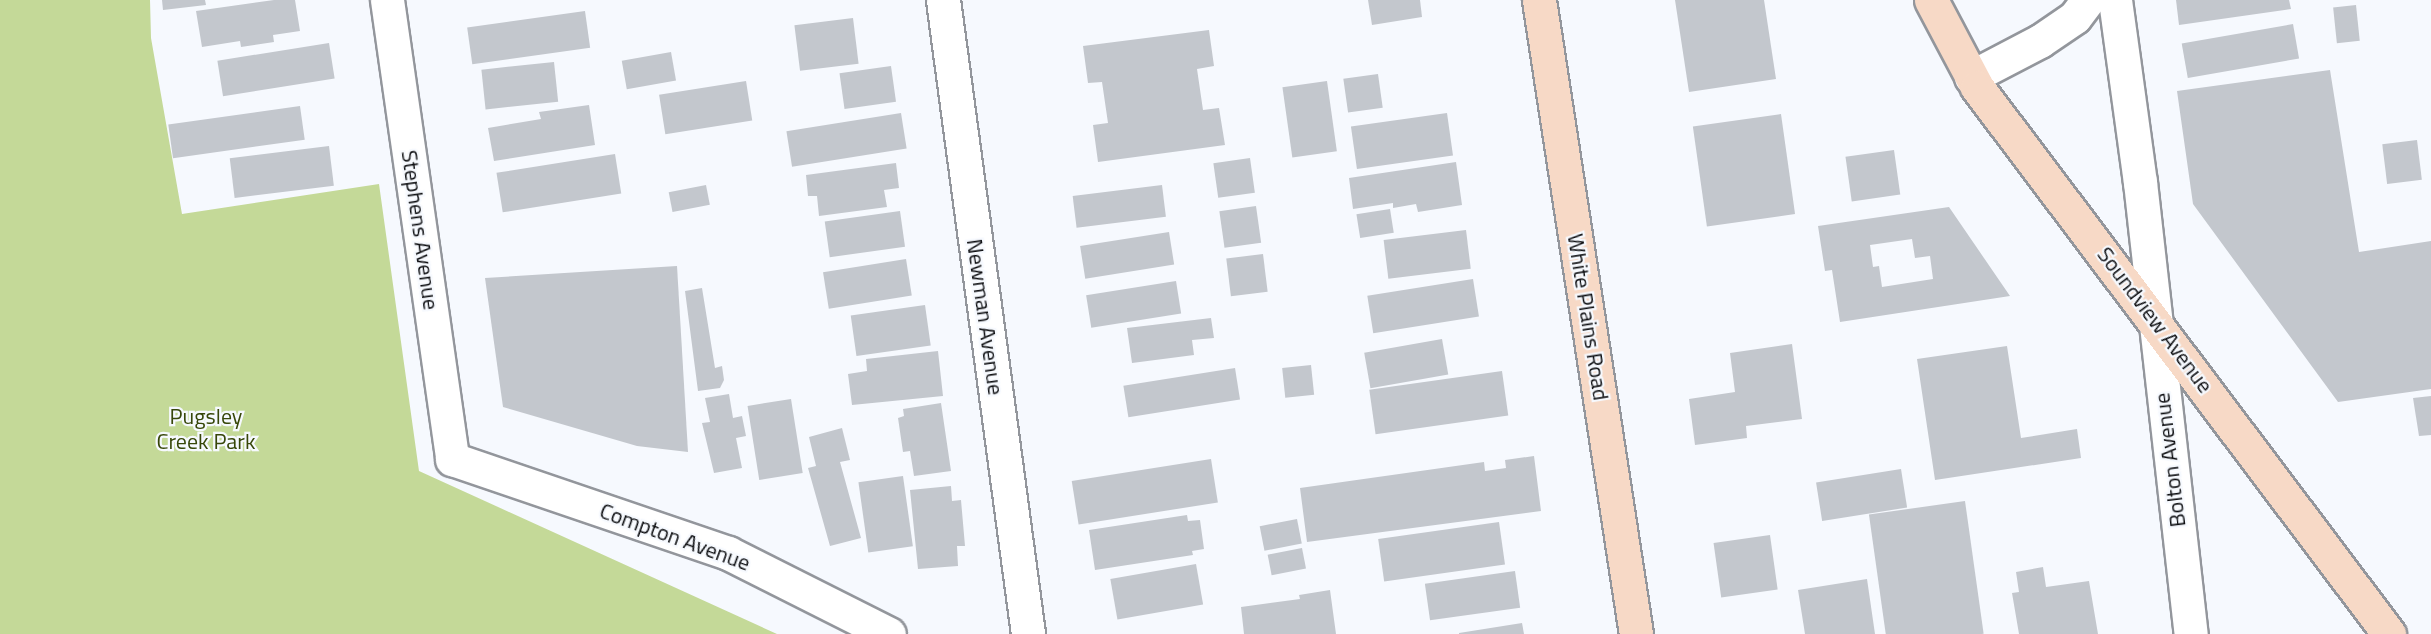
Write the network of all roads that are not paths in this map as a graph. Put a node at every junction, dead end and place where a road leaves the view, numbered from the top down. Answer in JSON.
{"nodes":[{"id":1,"x":387,"y":0,"type":"edge"},
{"id":2,"x":943,"y":0,"type":"edge"},
{"id":3,"x":1539,"y":0,"type":"edge"},
{"id":4,"x":1930,"y":0,"type":"edge"},
{"id":5,"x":2088,"y":0,"type":"edge"},
{"id":6,"x":2115,"y":0,"type":"edge"},
{"id":7,"x":1971,"y":77,"type":"junction"},
{"id":8,"x":2153,"y":315,"type":"junction"},
{"id":9,"x":452,"y":459,"type":"joint"},
{"id":10,"x":889,"y":634,"type":"edge"},
{"id":11,"x":1028,"y":634,"type":"edge"},
{"id":12,"x":1636,"y":634,"type":"edge"},
{"id":13,"x":2191,"y":634,"type":"edge"},
{"id":14,"x":2389,"y":634,"type":"edge"}],
"edges":[{"from":1,"to":9,"type":"street","name":"Stephens Avenue"},
{"from":2,"to":11,"type":"street","name":"Newman Avenue"},
{"from":3,"to":12,"type":"main road","name":"White Plains Road"},
{"from":4,"to":7,"type":"main road","name":"Soundview Avenue"},
{"from":5,"to":7,"type":"street"},
{"from":6,"to":8,"type":"street","name":"Bolton Avenue"},
{"from":7,"to":8,"type":"main road","name":"Soundview Avenue"},
{"from":8,"to":13,"type":"street","name":"Bolton Avenue"},
{"from":8,"to":14,"type":"main road","name":"Soundview Avenue"},
{"from":9,"to":10,"type":"street","name":"Compton Avenue"}]}
